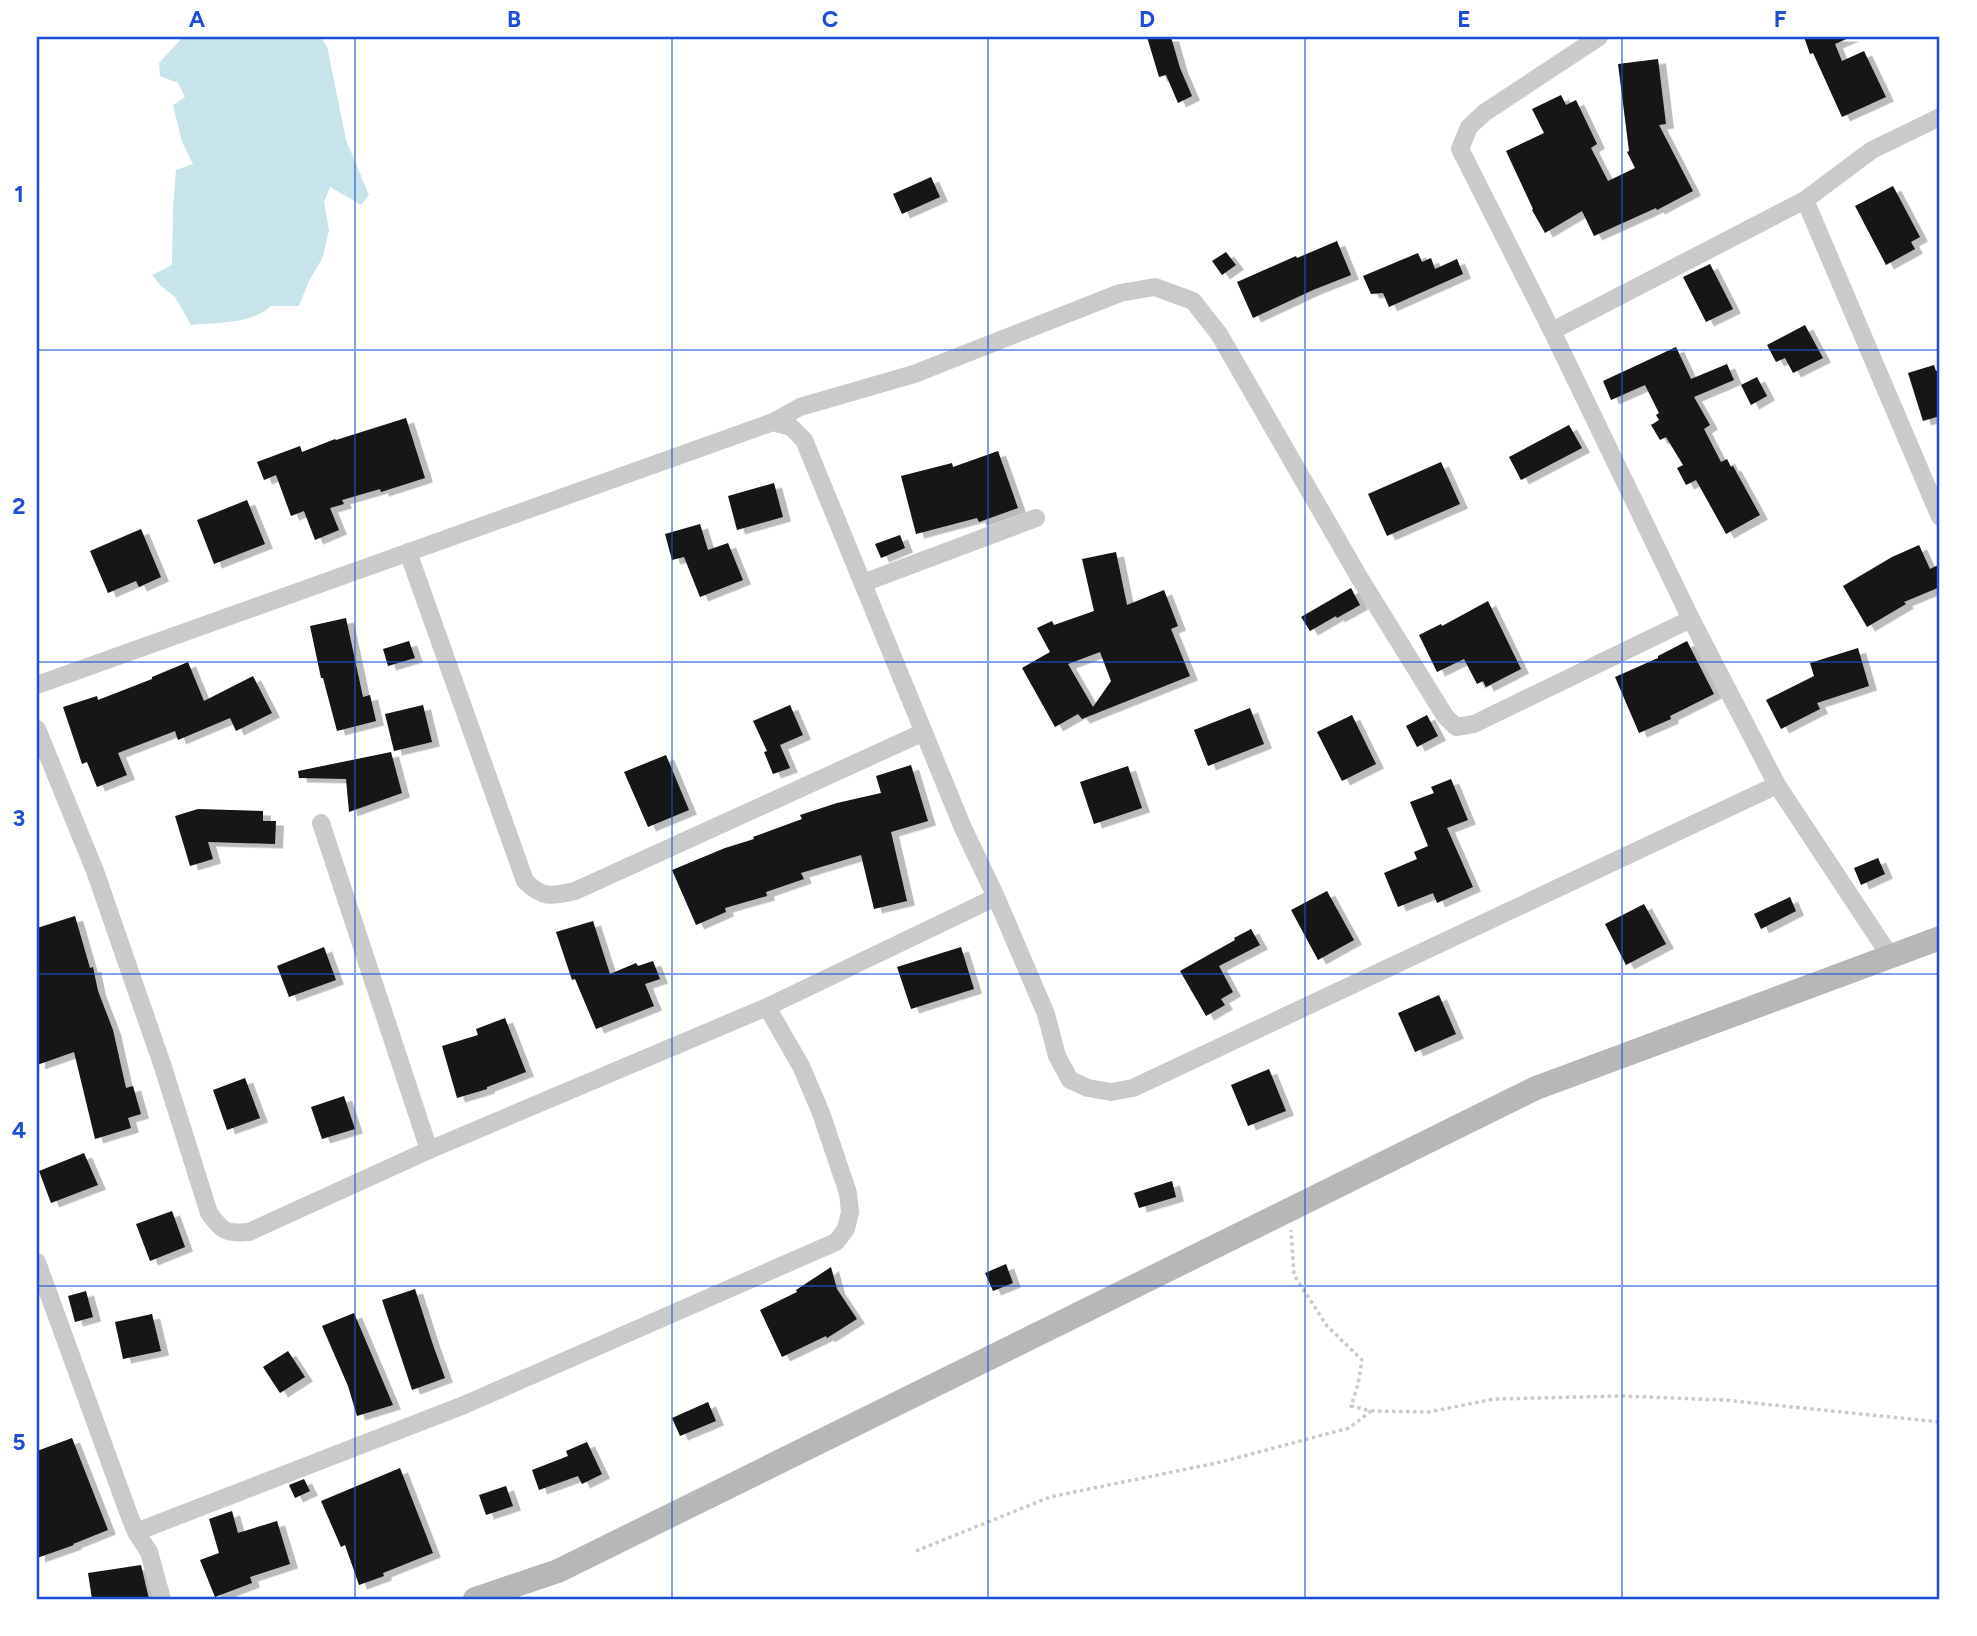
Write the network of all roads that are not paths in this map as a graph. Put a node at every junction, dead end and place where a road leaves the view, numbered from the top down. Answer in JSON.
{"nodes":[{"id":1,"x":1599,"y":37,"type":"edge"},
{"id":2,"x":1940,"y":117,"type":"edge"},
{"id":3,"x":1805,"y":200,"type":"junction"},
{"id":4,"x":1552,"y":331,"type":"junction"},
{"id":5,"x":773,"y":422,"type":"junction"},
{"id":6,"x":1940,"y":517,"type":"edge"},
{"id":7,"x":1036,"y":518,"type":"dead end"},
{"id":8,"x":408,"y":552,"type":"junction"},
{"id":9,"x":863,"y":583,"type":"junction"},
{"id":10,"x":1691,"y":620,"type":"junction"},
{"id":11,"x":37,"y":685,"type":"edge"},
{"id":12,"x":37,"y":729,"type":"edge"},
{"id":13,"x":924,"y":733,"type":"junction"},
{"id":14,"x":1777,"y":785,"type":"junction"},
{"id":15,"x":321,"y":823,"type":"dead end"},
{"id":16,"x":996,"y":897,"type":"junction"},
{"id":17,"x":1940,"y":938,"type":"edge"},
{"id":18,"x":1890,"y":956,"type":"junction"},
{"id":19,"x":767,"y":1006,"type":"junction"},
{"id":20,"x":429,"y":1150,"type":"junction"},
{"id":21,"x":37,"y":1262,"type":"edge"},
{"id":22,"x":136,"y":1532,"type":"junction"},
{"id":23,"x":162,"y":1599,"type":"edge"},
{"id":24,"x":475,"y":1599,"type":"edge"}],
"edges":[{"from":1,"to":4,"type":"street"},
{"from":2,"to":3,"type":"street"},
{"from":3,"to":4,"type":"street"},
{"from":3,"to":6,"type":"street"},
{"from":4,"to":10,"type":"street"},
{"from":5,"to":8,"type":"street"},
{"from":5,"to":9,"type":"street"},
{"from":5,"to":10,"type":"street"},
{"from":7,"to":9,"type":"street"},
{"from":8,"to":11,"type":"street"},
{"from":8,"to":13,"type":"street"},
{"from":9,"to":13,"type":"street"},
{"from":10,"to":14,"type":"street"},
{"from":12,"to":20,"type":"street"},
{"from":13,"to":16,"type":"street"},
{"from":14,"to":16,"type":"street"},
{"from":14,"to":18,"type":"street"},
{"from":15,"to":20,"type":"street"},
{"from":16,"to":19,"type":"street"},
{"from":17,"to":18,"type":"main road"},
{"from":18,"to":24,"type":"main road"},
{"from":19,"to":20,"type":"street"},
{"from":19,"to":22,"type":"street"},
{"from":21,"to":22,"type":"street"},
{"from":22,"to":23,"type":"street"}]}
